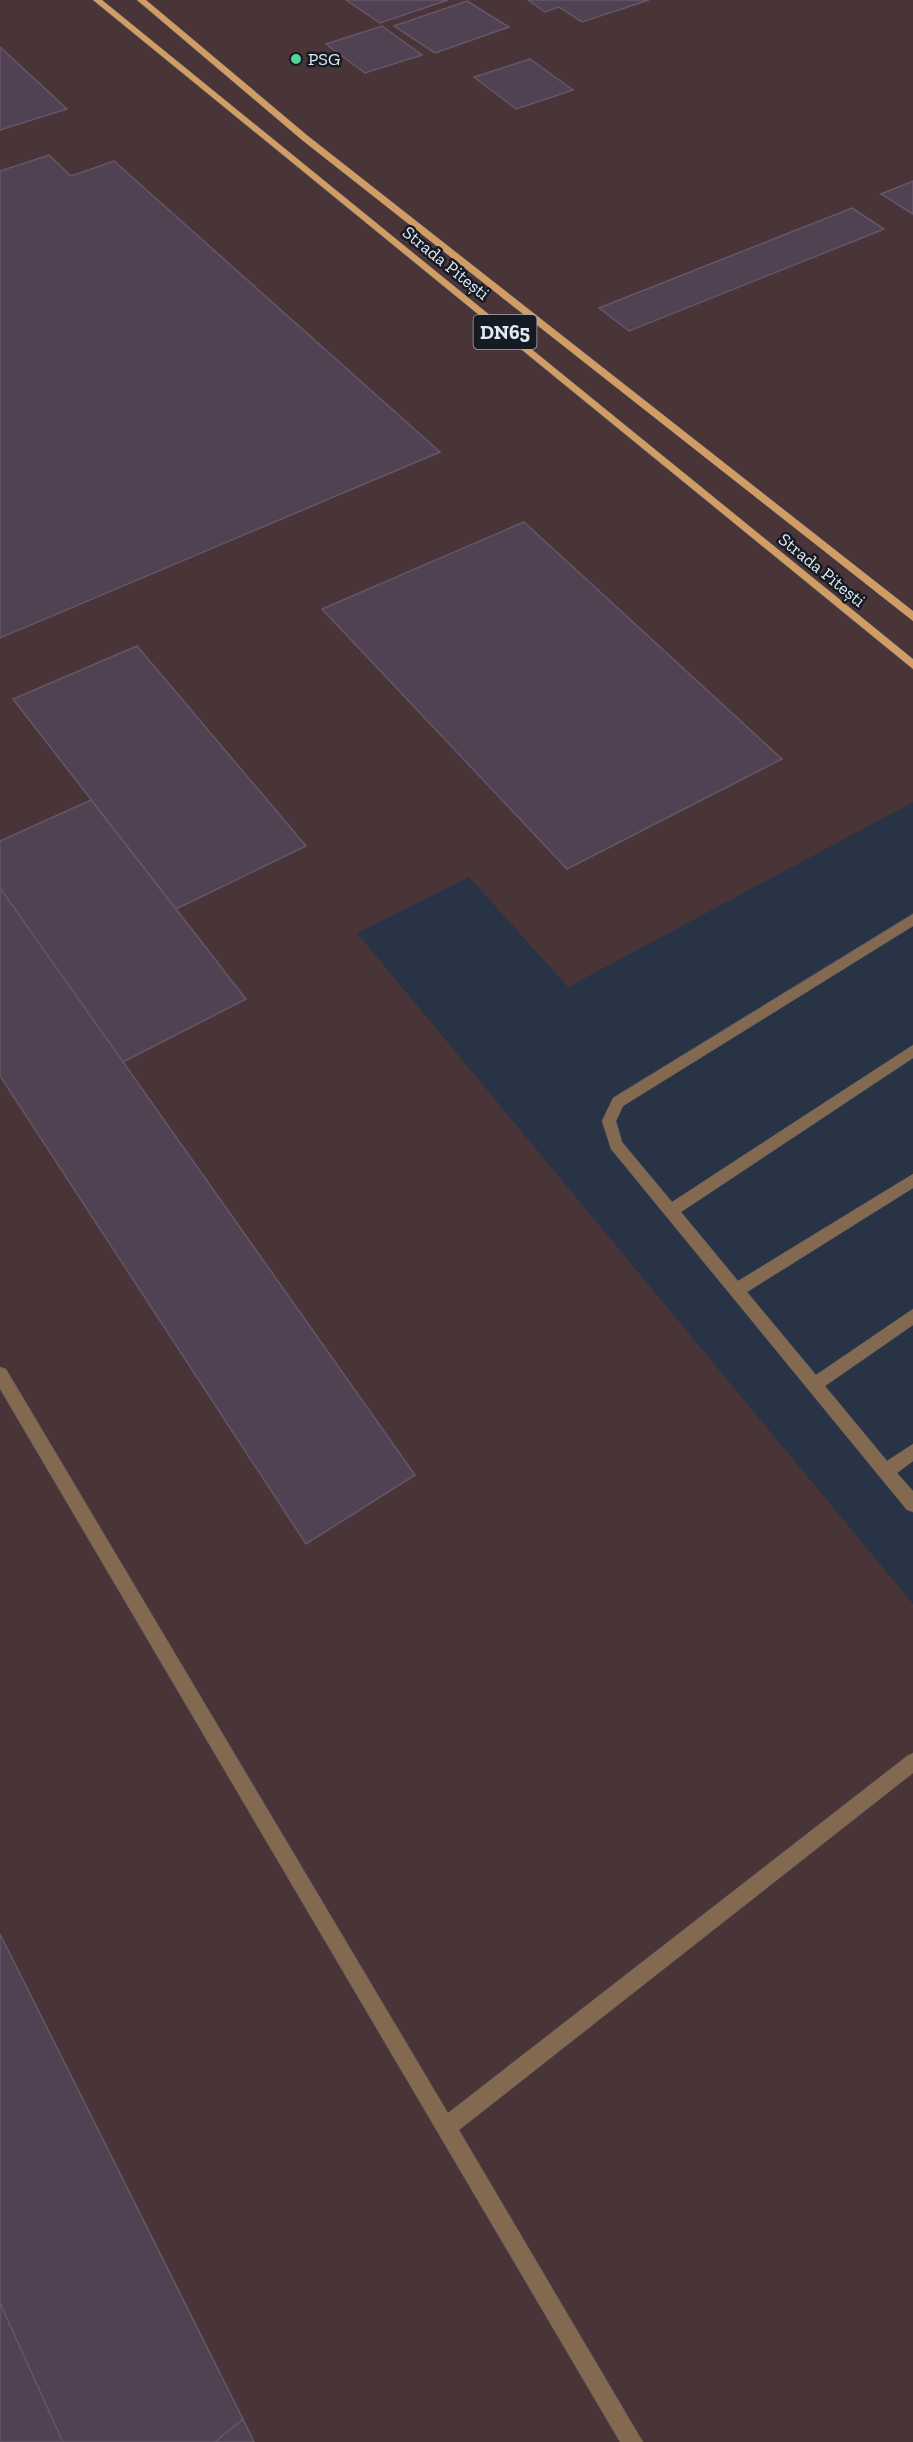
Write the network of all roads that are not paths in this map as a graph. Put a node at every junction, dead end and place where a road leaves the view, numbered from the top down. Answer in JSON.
{"nodes":[{"id":1,"x":97,"y":0,"type":"edge"},
{"id":2,"x":141,"y":0,"type":"edge"},
{"id":3,"x":913,"y":616,"type":"edge"},
{"id":4,"x":913,"y":665,"type":"edge"},
{"id":5,"x":913,"y":920,"type":"edge"},
{"id":6,"x":913,"y":1051,"type":"edge"},
{"id":7,"x":913,"y":1180,"type":"edge"},
{"id":8,"x":671,"y":1211,"type":"junction"},
{"id":9,"x":736,"y":1291,"type":"junction"},
{"id":10,"x":913,"y":1316,"type":"edge"},
{"id":11,"x":0,"y":1374,"type":"edge"},
{"id":12,"x":814,"y":1384,"type":"junction"},
{"id":13,"x":913,"y":1452,"type":"edge"},
{"id":14,"x":886,"y":1471,"type":"junction"},
{"id":15,"x":913,"y":1504,"type":"edge"},
{"id":16,"x":913,"y":1762,"type":"edge"},
{"id":17,"x":446,"y":2127,"type":"junction"},
{"id":18,"x":632,"y":2442,"type":"edge"}],
"edges":[{"from":1,"to":4,"type":"main road","name":"Strada Pitești","number":"DN65"},
{"from":2,"to":3,"type":"main road","name":"Strada Pitești","number":"DN65"},
{"from":5,"to":8,"type":"lane"},
{"from":6,"to":8,"type":"lane"},
{"from":7,"to":9,"type":"lane"},
{"from":8,"to":9,"type":"lane"},
{"from":9,"to":12,"type":"lane"},
{"from":10,"to":12,"type":"lane"},
{"from":11,"to":17,"type":"lane"},
{"from":12,"to":14,"type":"lane"},
{"from":13,"to":14,"type":"lane"},
{"from":14,"to":15,"type":"lane"},
{"from":16,"to":17,"type":"lane"},
{"from":17,"to":18,"type":"lane"}]}
